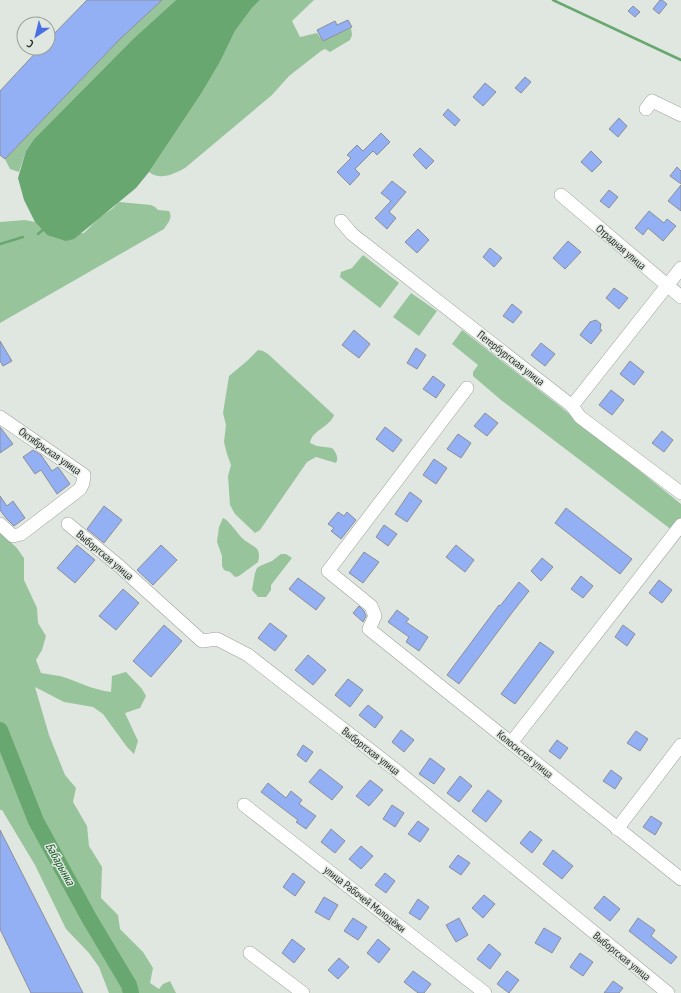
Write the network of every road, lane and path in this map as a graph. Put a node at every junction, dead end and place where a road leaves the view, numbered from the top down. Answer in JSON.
{"nodes":[{"id":1,"x":646,"y":109,"type":"dead end"},
{"id":2,"x":681,"y":115,"type":"edge"},
{"id":3,"x":561,"y":195,"type":"dead end"},
{"id":4,"x":340,"y":221,"type":"dead end"},
{"id":5,"x":681,"y":268,"type":"edge"},
{"id":6,"x":667,"y":286,"type":"junction"},
{"id":7,"x":681,"y":297,"type":"edge"},
{"id":8,"x":467,"y":388,"type":"dead end"},
{"id":9,"x":572,"y":406,"type":"junction"},
{"id":10,"x":0,"y":417,"type":"edge"},
{"id":11,"x":681,"y":493,"type":"edge"},
{"id":12,"x":0,"y":524,"type":"edge"},
{"id":13,"x":68,"y":524,"type":"dead end"},
{"id":14,"x":681,"y":525,"type":"edge"},
{"id":15,"x":512,"y":743,"type":"junction"},
{"id":16,"x":681,"y":745,"type":"edge"},
{"id":17,"x":244,"y":805,"type":"dead end"},
{"id":18,"x":618,"y":829,"type":"junction"},
{"id":19,"x":681,"y":879,"type":"edge"},
{"id":20,"x":250,"y":953,"type":"dead end"},
{"id":21,"x":661,"y":991,"type":"edge"},
{"id":22,"x":303,"y":993,"type":"edge"},
{"id":23,"x":486,"y":993,"type":"edge"}],
"edges":[{"from":1,"to":2,"type":"street"},
{"from":3,"to":6,"type":"street","name":"Отрадная улица"},
{"from":4,"to":9,"type":"street","name":"Петербургская улица"},
{"from":5,"to":6,"type":"street"},
{"from":6,"to":7,"type":"street","name":"Отрадная улица"},
{"from":6,"to":9,"type":"street"},
{"from":8,"to":15,"type":"street","name":"Колосистая улица"},
{"from":9,"to":11,"type":"street","name":"Петербургская улица"},
{"from":10,"to":12,"type":"street","name":"Октябрьская улица"},
{"from":13,"to":21,"type":"street","name":"Выборгская улица"},
{"from":14,"to":15,"type":"street"},
{"from":15,"to":18,"type":"street","name":"Колосистая улица"},
{"from":16,"to":18,"type":"street"},
{"from":17,"to":23,"type":"street","name":"улица Рабочей Молодёжи"},
{"from":18,"to":19,"type":"street","name":"Колосистая улица"},
{"from":20,"to":22,"type":"street"}]}
